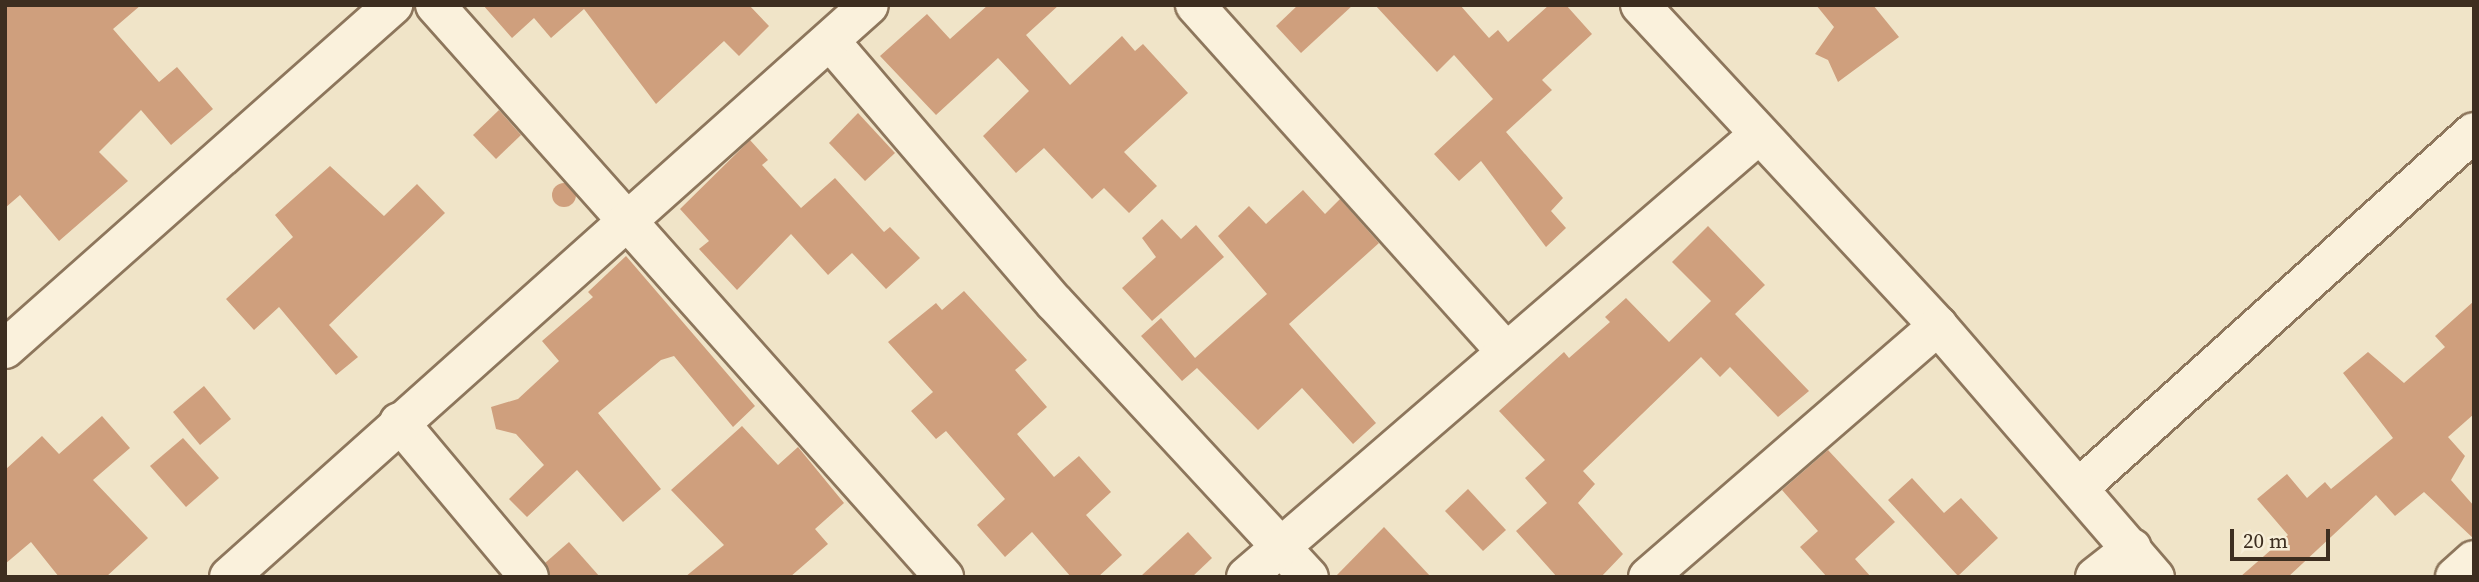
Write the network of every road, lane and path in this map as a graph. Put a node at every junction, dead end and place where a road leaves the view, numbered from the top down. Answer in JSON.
{"nodes":[{"id":1,"x":393,"y":5,"type":"edge"},
{"id":2,"x":435,"y":5,"type":"edge"},
{"id":3,"x":869,"y":5,"type":"edge"},
{"id":4,"x":1195,"y":5,"type":"edge"},
{"id":5,"x":1640,"y":5,"type":"edge"},
{"id":6,"x":830,"y":41,"type":"junction"},
{"id":7,"x":2474,"y":132,"type":"edge"},
{"id":8,"x":1757,"y":136,"type":"junction"},
{"id":9,"x":627,"y":219,"type":"junction"},
{"id":10,"x":1938,"y":327,"type":"junction"},
{"id":11,"x":5,"y":349,"type":"edge"},
{"id":12,"x":1505,"y":351,"type":"junction"},
{"id":13,"x":399,"y":422,"type":"junction"},
{"id":14,"x":2080,"y":487,"type":"junction"},
{"id":15,"x":1281,"y":545,"type":"junction"},
{"id":16,"x":2474,"y":560,"type":"edge"},
{"id":17,"x":2143,"y":562,"type":"edge"},
{"id":18,"x":229,"y":577,"type":"edge"},
{"id":19,"x":529,"y":577,"type":"edge"},
{"id":20,"x":944,"y":577,"type":"edge"},
{"id":21,"x":1246,"y":577,"type":"edge"},
{"id":22,"x":1309,"y":577,"type":"edge"},
{"id":23,"x":1648,"y":577,"type":"edge"},
{"id":24,"x":2095,"y":577,"type":"edge"},
{"id":25,"x":2455,"y":577,"type":"edge"}],
"edges":[{"from":1,"to":11,"type":"street"},
{"from":2,"to":9,"type":"street"},
{"from":3,"to":6,"type":"street"},
{"from":4,"to":12,"type":"street"},
{"from":5,"to":8,"type":"street"},
{"from":6,"to":9,"type":"street"},
{"from":6,"to":15,"type":"street"},
{"from":7,"to":14,"type":"street"},
{"from":8,"to":10,"type":"street"},
{"from":8,"to":12,"type":"street"},
{"from":9,"to":13,"type":"street"},
{"from":9,"to":20,"type":"street"},
{"from":10,"to":14,"type":"street"},
{"from":10,"to":23,"type":"street"},
{"from":12,"to":15,"type":"street"},
{"from":13,"to":18,"type":"street"},
{"from":13,"to":19,"type":"street"},
{"from":14,"to":17,"type":"street"},
{"from":15,"to":21,"type":"street"},
{"from":15,"to":22,"type":"street"},
{"from":16,"to":25,"type":"street"},
{"from":17,"to":24,"type":"street"}]}
